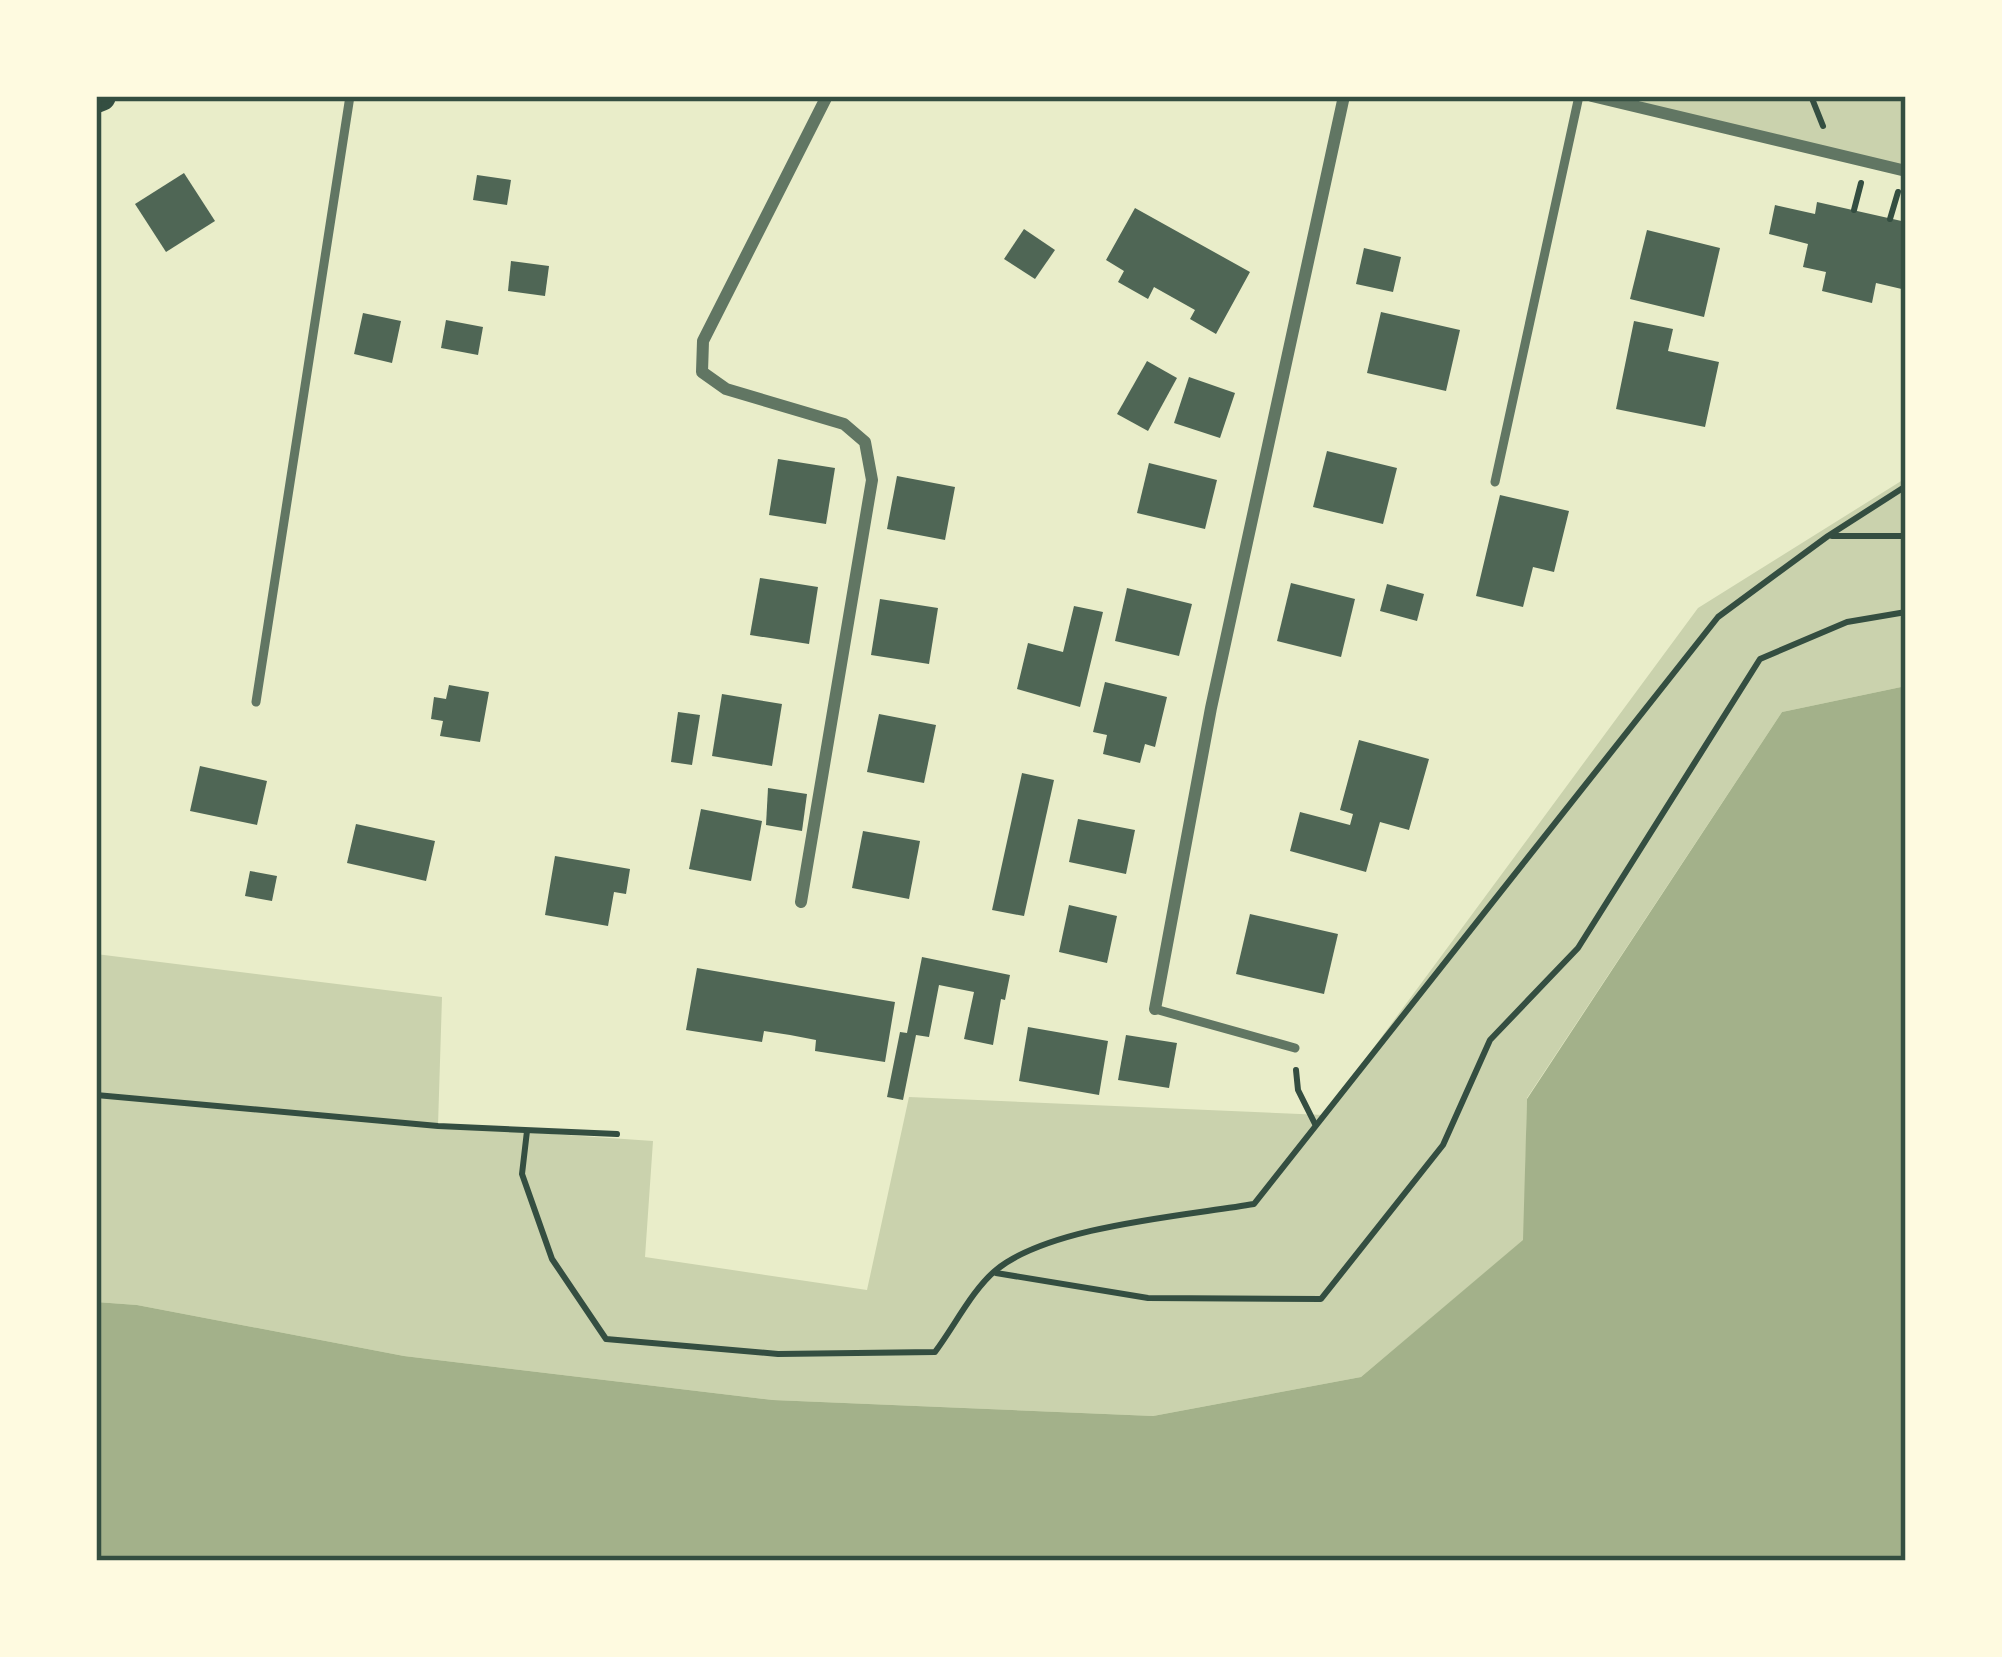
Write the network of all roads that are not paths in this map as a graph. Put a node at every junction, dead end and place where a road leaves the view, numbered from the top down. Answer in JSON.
{"nodes":[{"id":1,"x":350,"y":96,"type":"edge"},
{"id":2,"x":827,"y":96,"type":"edge"},
{"id":3,"x":1344,"y":96,"type":"edge"},
{"id":4,"x":1579,"y":96,"type":"edge"},
{"id":5,"x":1592,"y":96,"type":"edge"},
{"id":6,"x":1906,"y":171,"type":"edge"},
{"id":7,"x":1495,"y":482,"type":"dead end"},
{"id":8,"x":256,"y":701,"type":"dead end"},
{"id":9,"x":802,"y":902,"type":"dead end"},
{"id":10,"x":1155,"y":1009,"type":"joint"},
{"id":11,"x":1295,"y":1048,"type":"road end"}],
"edges":[{"from":1,"to":8,"type":"lane"},
{"from":2,"to":9,"type":"street"},
{"from":3,"to":10,"type":"street"},
{"from":4,"to":7,"type":"lane"},
{"from":5,"to":6,"type":"street"},
{"from":10,"to":11,"type":"lane"}]}
